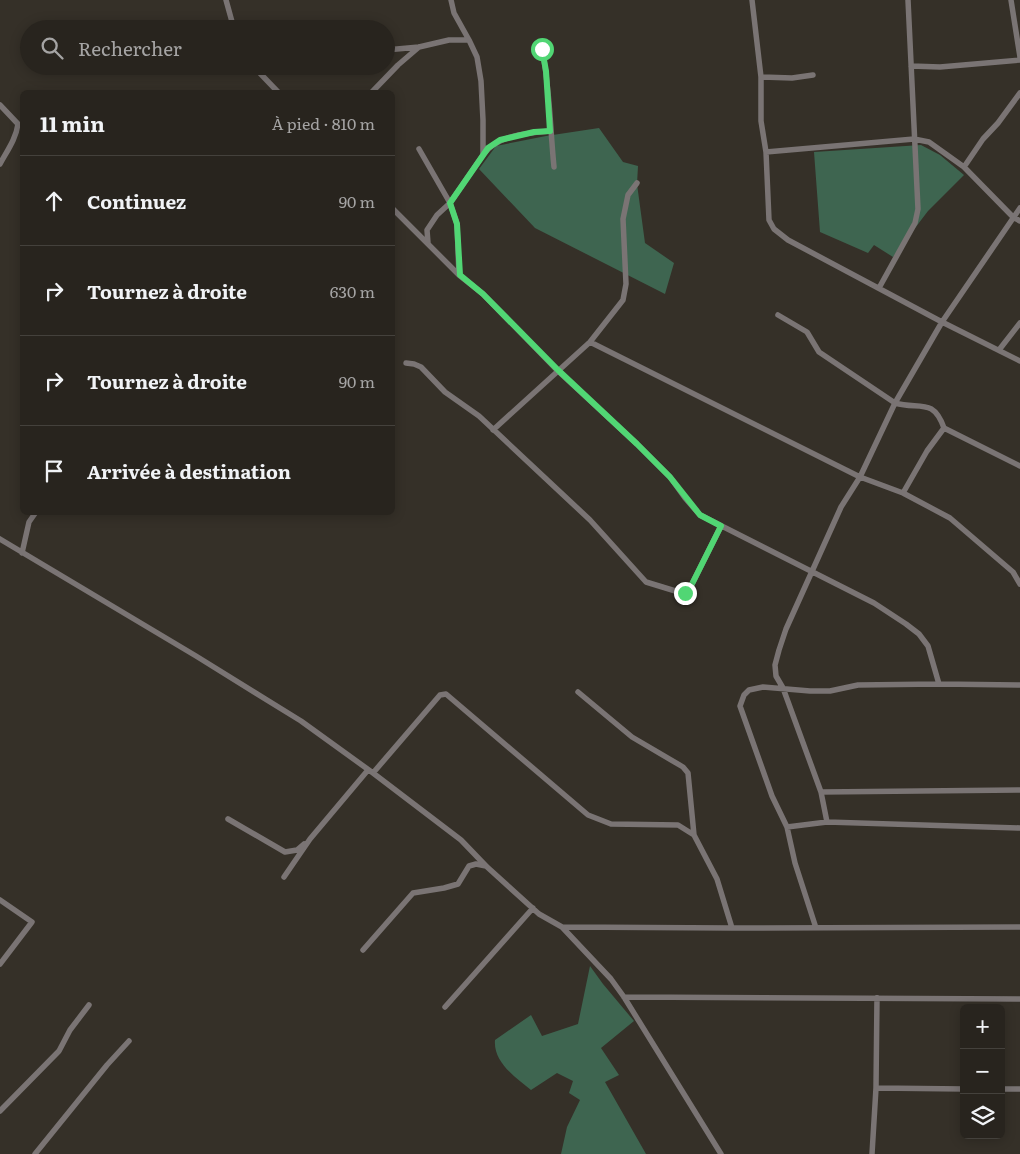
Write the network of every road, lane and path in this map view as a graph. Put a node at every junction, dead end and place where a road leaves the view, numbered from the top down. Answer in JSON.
{"nodes":[{"id":1,"x":226,"y":0,"type":"edge"},
{"id":2,"x":451,"y":0,"type":"edge"},
{"id":3,"x":752,"y":0,"type":"edge"},
{"id":4,"x":908,"y":0,"type":"edge"},
{"id":5,"x":1011,"y":0,"type":"edge"},
{"id":6,"x":232,"y":20,"type":"edge"},
{"id":7,"x":469,"y":40,"type":"junction"},
{"id":8,"x":419,"y":47,"type":"junction"},
{"id":9,"x":395,"y":49,"type":"edge"},
{"id":10,"x":542,"y":49,"type":"dead end"},
{"id":11,"x":1020,"y":59,"type":"edge"},
{"id":12,"x":911,"y":66,"type":"junction"},
{"id":13,"x":395,"y":68,"type":"edge"},
{"id":14,"x":261,"y":75,"type":"edge"},
{"id":15,"x":388,"y":75,"type":"edge"},
{"id":16,"x":813,"y":75,"type":"dead end"},
{"id":17,"x":761,"y":77,"type":"junction"},
{"id":18,"x":276,"y":90,"type":"edge"},
{"id":19,"x":374,"y":90,"type":"edge"},
{"id":20,"x":1020,"y":93,"type":"edge"},
{"id":21,"x":0,"y":105,"type":"edge"},
{"id":22,"x":550,"y":131,"type":"junction"},
{"id":23,"x":914,"y":139,"type":"junction"},
{"id":24,"x":419,"y":149,"type":"dead end"},
{"id":25,"x":766,"y":152,"type":"junction"},
{"id":26,"x":482,"y":155,"type":"junction"},
{"id":27,"x":0,"y":164,"type":"edge"},
{"id":28,"x":554,"y":167,"type":"dead end"},
{"id":29,"x":964,"y":168,"type":"junction"},
{"id":30,"x":638,"y":183,"type":"dead end"},
{"id":31,"x":450,"y":203,"type":"junction"},
{"id":32,"x":1020,"y":208,"type":"edge"},
{"id":33,"x":395,"y":211,"type":"edge"},
{"id":34,"x":1013,"y":217,"type":"junction"},
{"id":35,"x":1020,"y":221,"type":"edge"},
{"id":36,"x":428,"y":244,"type":"junction"},
{"id":37,"x":460,"y":275,"type":"junction"},
{"id":38,"x":879,"y":288,"type":"junction"},
{"id":39,"x":778,"y":316,"type":"dead end"},
{"id":40,"x":942,"y":322,"type":"junction"},
{"id":41,"x":1020,"y":323,"type":"edge"},
{"id":42,"x":590,"y":342,"type":"junction"},
{"id":43,"x":999,"y":350,"type":"junction"},
{"id":44,"x":1020,"y":361,"type":"edge"},
{"id":45,"x":406,"y":363,"type":"dead end"},
{"id":46,"x":558,"y":370,"type":"junction"},
{"id":47,"x":895,"y":403,"type":"junction"},
{"id":48,"x":944,"y":428,"type":"junction"},
{"id":49,"x":493,"y":430,"type":"junction"},
{"id":50,"x":1020,"y":466,"type":"edge"},
{"id":51,"x":860,"y":477,"type":"junction"},
{"id":52,"x":903,"y":493,"type":"junction"},
{"id":53,"x":34,"y":515,"type":"edge"},
{"id":54,"x":721,"y":526,"type":"junction"},
{"id":55,"x":0,"y":539,"type":"edge"},
{"id":56,"x":22,"y":552,"type":"junction"},
{"id":57,"x":813,"y":572,"type":"junction"},
{"id":58,"x":1020,"y":584,"type":"edge"},
{"id":59,"x":939,"y":684,"type":"junction"},
{"id":60,"x":1020,"y":685,"type":"edge"},
{"id":61,"x":783,"y":688,"type":"junction"},
{"id":62,"x":578,"y":692,"type":"dead end"},
{"id":63,"x":370,"y":772,"type":"junction"},
{"id":64,"x":1020,"y":790,"type":"edge"},
{"id":65,"x":821,"y":792,"type":"junction"},
{"id":66,"x":228,"y":819,"type":"dead end"},
{"id":67,"x":827,"y":822,"type":"junction"},
{"id":68,"x":787,"y":827,"type":"junction"},
{"id":69,"x":1020,"y":828,"type":"edge"},
{"id":70,"x":694,"y":835,"type":"junction"},
{"id":71,"x":310,"y":839,"type":"junction"},
{"id":72,"x":486,"y":866,"type":"junction"},
{"id":73,"x":284,"y":877,"type":"dead end"},
{"id":74,"x":0,"y":900,"type":"edge"},
{"id":75,"x":533,"y":908,"type":"junction"},
{"id":76,"x":562,"y":927,"type":"junction"},
{"id":77,"x":1020,"y":927,"type":"edge"},
{"id":78,"x":732,"y":928,"type":"junction"},
{"id":79,"x":816,"y":928,"type":"junction"},
{"id":80,"x":363,"y":950,"type":"dead end"},
{"id":81,"x":0,"y":964,"type":"edge"},
{"id":82,"x":624,"y":997,"type":"junction"},
{"id":83,"x":878,"y":998,"type":"junction"},
{"id":84,"x":1020,"y":999,"type":"edge"},
{"id":85,"x":89,"y":1006,"type":"dead end"},
{"id":86,"x":445,"y":1007,"type":"dead end"},
{"id":87,"x":129,"y":1041,"type":"dead end"},
{"id":88,"x":876,"y":1088,"type":"junction"},
{"id":89,"x":960,"y":1089,"type":"edge"},
{"id":90,"x":1005,"y":1089,"type":"edge"},
{"id":91,"x":1020,"y":1089,"type":"edge"},
{"id":92,"x":0,"y":1111,"type":"edge"},
{"id":93,"x":35,"y":1154,"type":"edge"},
{"id":94,"x":721,"y":1154,"type":"edge"},
{"id":95,"x":872,"y":1154,"type":"edge"}],
"edges":[{"from":1,"to":6,"type":"street"},
{"from":2,"to":7,"type":"street"},
{"from":3,"to":17,"type":"street"},
{"from":4,"to":12,"type":"street"},
{"from":5,"to":11,"type":"street"},
{"from":7,"to":8,"type":"street"},
{"from":7,"to":26,"type":"street"},
{"from":8,"to":9,"type":"street"},
{"from":8,"to":13,"type":"street"},
{"from":10,"to":22,"type":"street"},
{"from":11,"to":12,"type":"street"},
{"from":12,"to":23,"type":"street"},
{"from":14,"to":18,"type":"street"},
{"from":15,"to":19,"type":"street"},
{"from":16,"to":17,"type":"street"},
{"from":17,"to":25,"type":"street"},
{"from":20,"to":29,"type":"street"},
{"from":21,"to":27,"type":"street"},
{"from":22,"to":26,"type":"street"},
{"from":22,"to":28,"type":"street"},
{"from":23,"to":25,"type":"street"},
{"from":23,"to":29,"type":"street"},
{"from":23,"to":38,"type":"street"},
{"from":24,"to":31,"type":"street"},
{"from":25,"to":38,"type":"street"},
{"from":26,"to":31,"type":"street"},
{"from":29,"to":34,"type":"street"},
{"from":30,"to":42,"type":"street"},
{"from":31,"to":36,"type":"street"},
{"from":31,"to":37,"type":"street"},
{"from":32,"to":34,"type":"street"},
{"from":33,"to":36,"type":"street"},
{"from":34,"to":35,"type":"street"},
{"from":34,"to":40,"type":"street"},
{"from":36,"to":37,"type":"street"},
{"from":37,"to":46,"type":"street"},
{"from":38,"to":40,"type":"street"},
{"from":39,"to":47,"type":"street"},
{"from":40,"to":43,"type":"street"},
{"from":40,"to":47,"type":"street"},
{"from":41,"to":43,"type":"street"},
{"from":42,"to":46,"type":"street"},
{"from":42,"to":51,"type":"street"},
{"from":43,"to":44,"type":"street"},
{"from":45,"to":49,"type":"street"},
{"from":46,"to":49,"type":"street"},
{"from":46,"to":54,"type":"street"},
{"from":47,"to":48,"type":"street"},
{"from":47,"to":51,"type":"street"},
{"from":48,"to":50,"type":"street"},
{"from":48,"to":52,"type":"street"},
{"from":49,"to":54,"type":"street"},
{"from":51,"to":52,"type":"street"},
{"from":51,"to":57,"type":"street"},
{"from":52,"to":58,"type":"street"},
{"from":53,"to":56,"type":"street"},
{"from":54,"to":57,"type":"street"},
{"from":55,"to":56,"type":"street"},
{"from":56,"to":63,"type":"street"},
{"from":57,"to":59,"type":"street"},
{"from":57,"to":61,"type":"street"},
{"from":59,"to":60,"type":"street"},
{"from":59,"to":61,"type":"street"},
{"from":61,"to":65,"type":"street"},
{"from":61,"to":68,"type":"street"},
{"from":62,"to":70,"type":"street"},
{"from":63,"to":70,"type":"street"},
{"from":63,"to":71,"type":"street"},
{"from":63,"to":72,"type":"street"},
{"from":64,"to":65,"type":"street"},
{"from":65,"to":67,"type":"street"},
{"from":66,"to":71,"type":"street"},
{"from":67,"to":68,"type":"street"},
{"from":67,"to":69,"type":"street"},
{"from":68,"to":79,"type":"street"},
{"from":70,"to":78,"type":"street"},
{"from":71,"to":73,"type":"street"},
{"from":72,"to":75,"type":"street"},
{"from":72,"to":80,"type":"street"},
{"from":74,"to":81,"type":"street"},
{"from":75,"to":76,"type":"street"},
{"from":75,"to":86,"type":"street"},
{"from":76,"to":78,"type":"street"},
{"from":76,"to":82,"type":"street"},
{"from":77,"to":79,"type":"street"},
{"from":78,"to":79,"type":"street"},
{"from":82,"to":83,"type":"street"},
{"from":82,"to":94,"type":"street"},
{"from":83,"to":84,"type":"street"},
{"from":83,"to":88,"type":"street"},
{"from":85,"to":92,"type":"street"},
{"from":87,"to":93,"type":"street"},
{"from":88,"to":89,"type":"street"},
{"from":88,"to":95,"type":"street"},
{"from":90,"to":91,"type":"street"}]}
